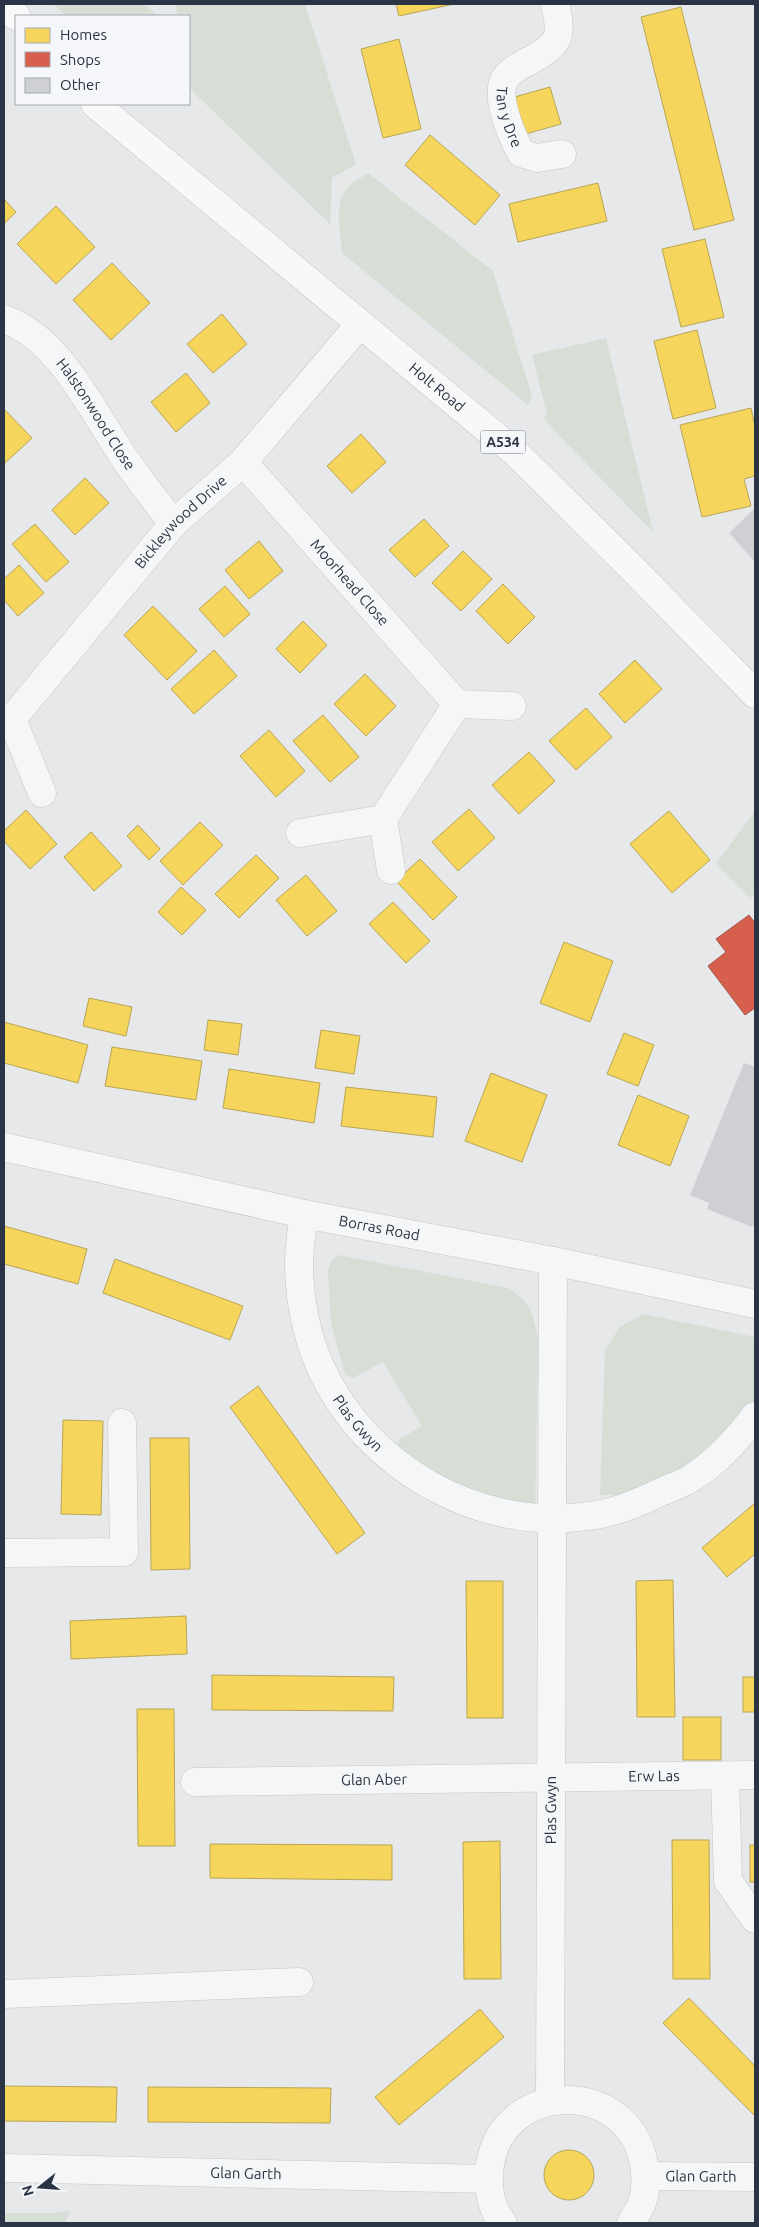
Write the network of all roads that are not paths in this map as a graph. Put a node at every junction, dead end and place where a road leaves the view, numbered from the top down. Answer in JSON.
{"nodes":[{"id":1,"x":5,"y":4,"type":"edge"},
{"id":2,"x":555,"y":4,"type":"edge"},
{"id":3,"x":15,"y":15,"type":"edge"},
{"id":4,"x":96,"y":105,"type":"edge"},
{"id":5,"x":562,"y":154,"type":"dead end"},
{"id":6,"x":4,"y":319,"type":"edge"},
{"id":7,"x":360,"y":324,"type":"junction"},
{"id":8,"x":243,"y":462,"type":"junction"},
{"id":9,"x":173,"y":524,"type":"junction"},
{"id":10,"x":755,"y":694,"type":"edge"},
{"id":11,"x":457,"y":704,"type":"junction"},
{"id":12,"x":512,"y":706,"type":"dead end"},
{"id":13,"x":8,"y":718,"type":"edge"},
{"id":14,"x":42,"y":793,"type":"dead end"},
{"id":15,"x":383,"y":818,"type":"junction"},
{"id":16,"x":300,"y":834,"type":"dead end"},
{"id":17,"x":391,"y":870,"type":"dead end"},
{"id":18,"x":4,"y":1147,"type":"edge"},
{"id":19,"x":304,"y":1214,"type":"junction"},
{"id":20,"x":553,"y":1261,"type":"junction"},
{"id":21,"x":755,"y":1304,"type":"edge"},
{"id":22,"x":755,"y":1416,"type":"edge"},
{"id":23,"x":122,"y":1423,"type":"dead end"},
{"id":24,"x":552,"y":1519,"type":"junction"},
{"id":25,"x":4,"y":1553,"type":"edge"},
{"id":26,"x":755,"y":1775,"type":"edge"},
{"id":27,"x":725,"y":1776,"type":"junction"},
{"id":28,"x":551,"y":1778,"type":"junction"},
{"id":29,"x":195,"y":1782,"type":"dead end"},
{"id":30,"x":755,"y":1919,"type":"edge"},
{"id":31,"x":299,"y":1982,"type":"dead end"},
{"id":32,"x":4,"y":1994,"type":"edge"},
{"id":33,"x":550,"y":2101,"type":"junction"},
{"id":34,"x":4,"y":2168,"type":"edge"},
{"id":35,"x":646,"y":2176,"type":"junction"},
{"id":36,"x":755,"y":2178,"type":"edge"},
{"id":37,"x":488,"y":2179,"type":"junction"},
{"id":38,"x":503,"y":2223,"type":"edge"},
{"id":39,"x":631,"y":2223,"type":"edge"}],
"edges":[{"from":1,"to":3,"type":"main road"},
{"from":2,"to":5,"type":"street","name":"Tan y Dre"},
{"from":4,"to":7,"type":"main road","name":"Holt Road","number":"A534"},
{"from":6,"to":9,"type":"street","name":"Halstonwood Close"},
{"from":7,"to":8,"type":"street","name":"Bickleywood Drive"},
{"from":7,"to":10,"type":"main road","name":"Holt Road","number":"A534"},
{"from":8,"to":9,"type":"street","name":"Bickleywood Drive"},
{"from":8,"to":11,"type":"street","name":"Moorhead Close"},
{"from":9,"to":13,"type":"street","name":"Bickleywood Drive"},
{"from":11,"to":12,"type":"street"},
{"from":11,"to":15,"type":"street"},
{"from":13,"to":14,"type":"street"},
{"from":15,"to":16,"type":"street"},
{"from":15,"to":17,"type":"street"},
{"from":18,"to":19,"type":"street","name":"Borras Road"},
{"from":19,"to":20,"type":"street","name":"Borras Road"},
{"from":19,"to":24,"type":"street","name":"Plas Gwyn"},
{"from":20,"to":21,"type":"street","name":"Borras Road"},
{"from":20,"to":24,"type":"street","name":"Plas Gwyn"},
{"from":22,"to":24,"type":"street","name":"Plas Gwyn"},
{"from":23,"to":25,"type":"street"},
{"from":24,"to":28,"type":"street","name":"Plas Gwyn"},
{"from":26,"to":27,"type":"street","name":"Erw Las"},
{"from":27,"to":28,"type":"street","name":"Erw Las"},
{"from":27,"to":30,"type":"street"},
{"from":28,"to":29,"type":"street","name":"Glan Aber"},
{"from":28,"to":33,"type":"street","name":"Plas Gwyn"},
{"from":31,"to":32,"type":"street"},
{"from":33,"to":35,"type":"street"},
{"from":33,"to":37,"type":"street"},
{"from":34,"to":37,"type":"street","name":"Glan Garth"},
{"from":35,"to":36,"type":"street","name":"Glan Garth"},
{"from":35,"to":39,"type":"street"},
{"from":37,"to":38,"type":"street"}]}
